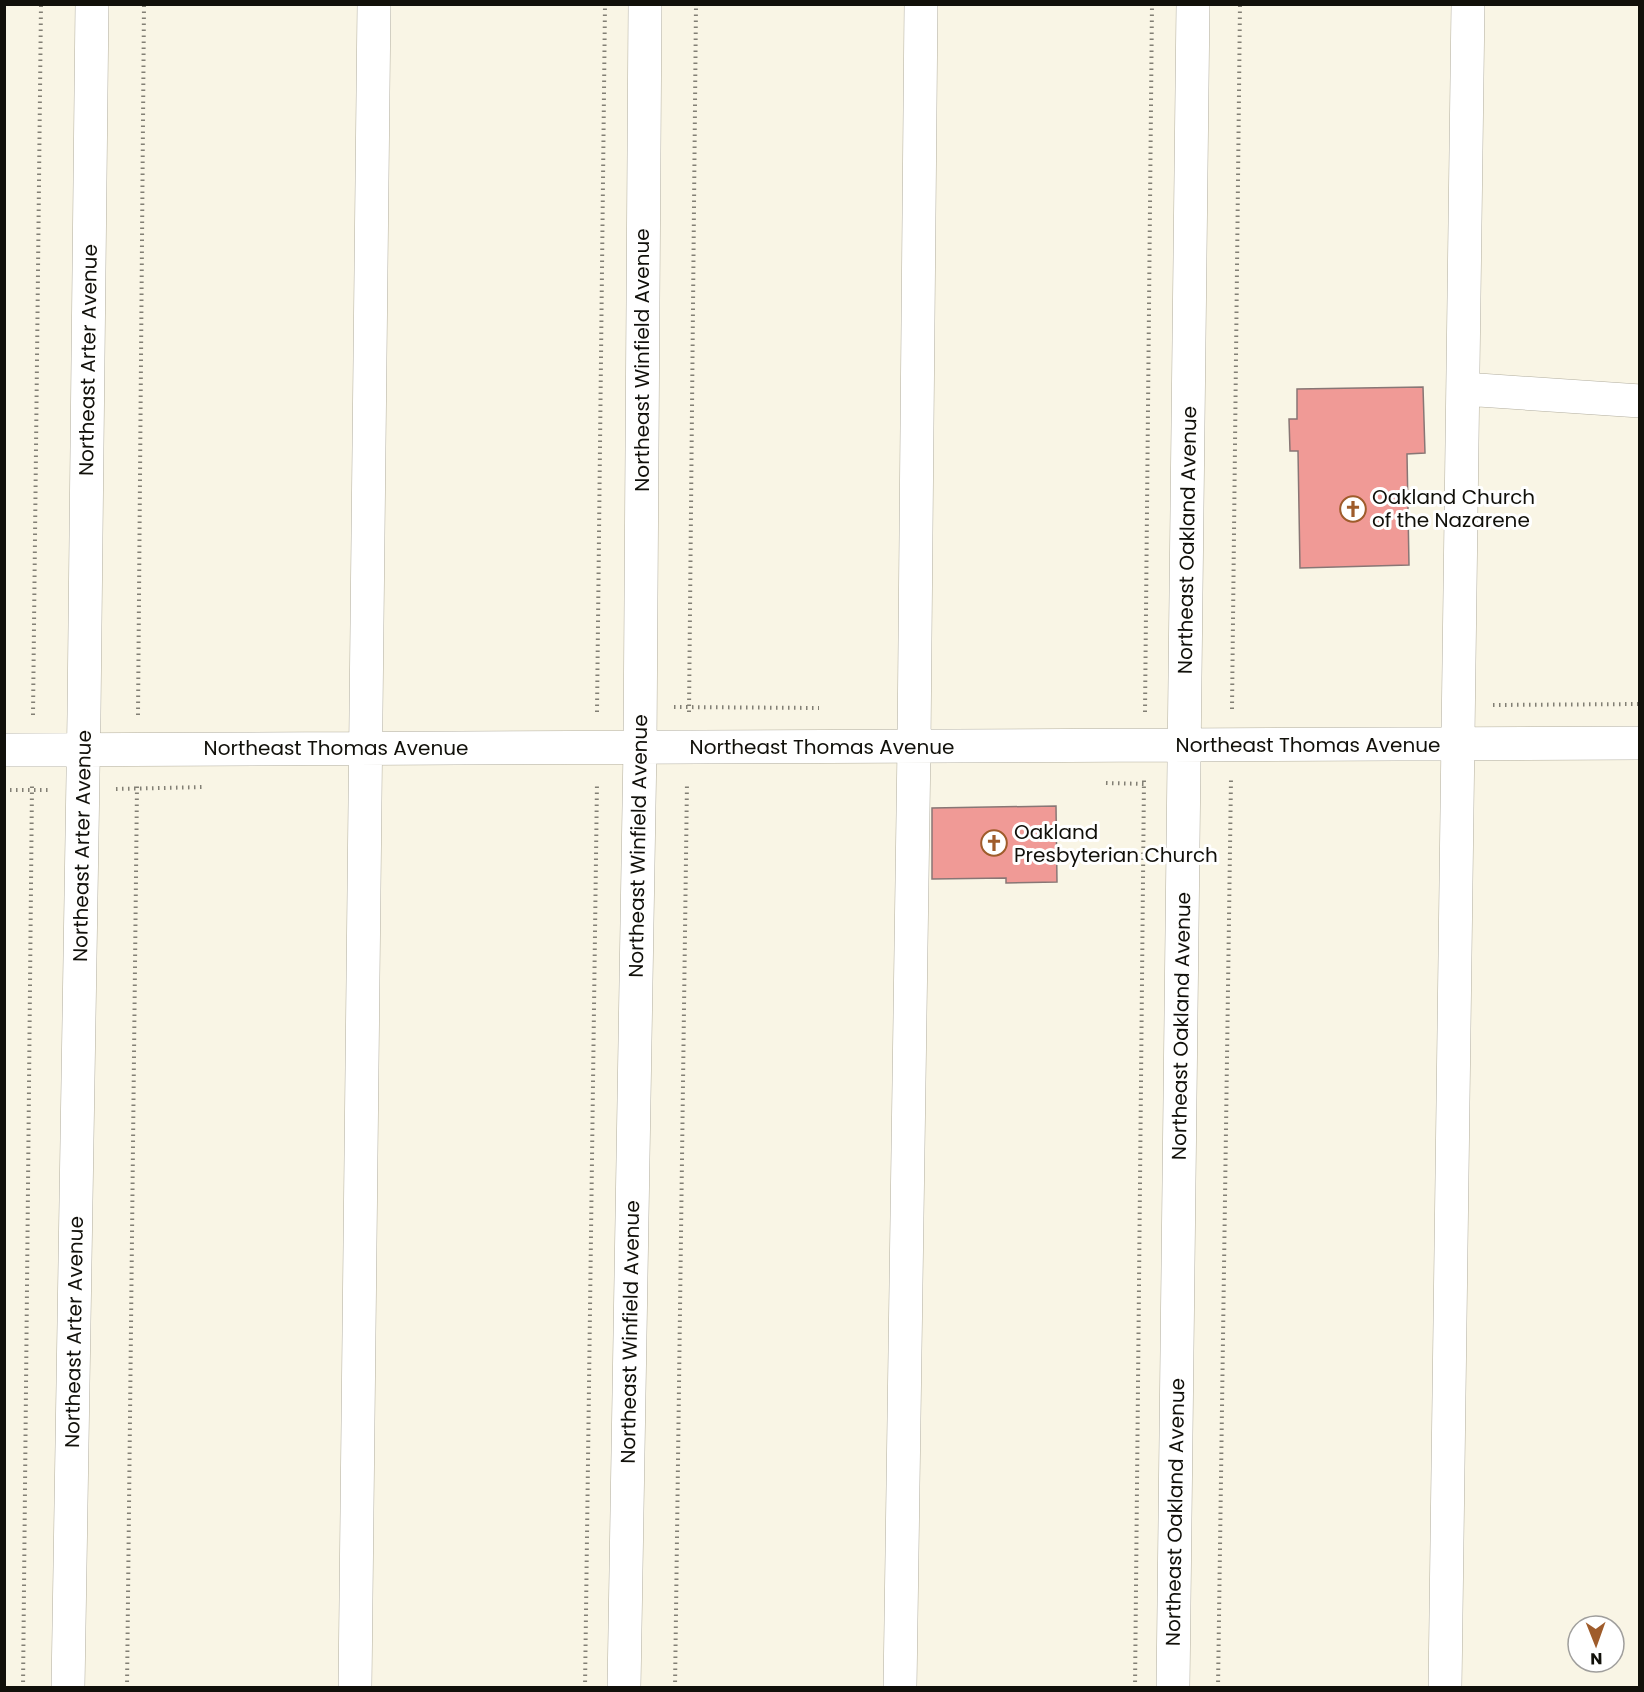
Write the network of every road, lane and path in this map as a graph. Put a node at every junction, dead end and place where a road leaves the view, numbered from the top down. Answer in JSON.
{"nodes":[{"id":1,"x":42,"y":4,"type":"edge"},
{"id":2,"x":92,"y":4,"type":"edge"},
{"id":3,"x":144,"y":4,"type":"edge"},
{"id":4,"x":374,"y":4,"type":"edge"},
{"id":5,"x":605,"y":4,"type":"edge"},
{"id":6,"x":645,"y":4,"type":"edge"},
{"id":7,"x":696,"y":4,"type":"edge"},
{"id":8,"x":921,"y":4,"type":"edge"},
{"id":9,"x":1152,"y":4,"type":"edge"},
{"id":10,"x":1193,"y":4,"type":"edge"},
{"id":11,"x":1239,"y":4,"type":"edge"},
{"id":12,"x":1468,"y":4,"type":"edge"},
{"id":13,"x":1464,"y":389,"type":"junction"},
{"id":14,"x":1640,"y":400,"type":"edge"},
{"id":15,"x":1640,"y":743,"type":"edge"},
{"id":16,"x":1459,"y":744,"type":"junction"},
{"id":17,"x":914,"y":746,"type":"junction"},
{"id":18,"x":1143,"y":746,"type":"junction"},
{"id":19,"x":1185,"y":746,"type":"junction"},
{"id":20,"x":1231,"y":746,"type":"junction"},
{"id":21,"x":365,"y":747,"type":"junction"},
{"id":22,"x":597,"y":747,"type":"junction"},
{"id":23,"x":640,"y":747,"type":"junction"},
{"id":24,"x":688,"y":747,"type":"junction"},
{"id":25,"x":83,"y":749,"type":"junction"},
{"id":26,"x":138,"y":749,"type":"junction"},
{"id":27,"x":18,"y":750,"type":"edge"},
{"id":28,"x":23,"y":1688,"type":"edge"},
{"id":29,"x":68,"y":1688,"type":"edge"},
{"id":30,"x":127,"y":1688,"type":"edge"},
{"id":31,"x":355,"y":1688,"type":"edge"},
{"id":32,"x":585,"y":1688,"type":"edge"},
{"id":33,"x":624,"y":1688,"type":"edge"},
{"id":34,"x":675,"y":1688,"type":"edge"},
{"id":35,"x":900,"y":1688,"type":"edge"},
{"id":36,"x":1135,"y":1688,"type":"edge"},
{"id":37,"x":1173,"y":1688,"type":"edge"},
{"id":38,"x":1218,"y":1688,"type":"edge"},
{"id":39,"x":1445,"y":1688,"type":"edge"}],
"edges":[{"from":1,"to":27,"type":"path"},
{"from":2,"to":25,"type":"street","name":"Northeast Arter Avenue"},
{"from":3,"to":26,"type":"path"},
{"from":4,"to":21,"type":"street"},
{"from":5,"to":22,"type":"path"},
{"from":6,"to":23,"type":"street","name":"Northeast Winfield Avenue"},
{"from":7,"to":24,"type":"path"},
{"from":8,"to":17,"type":"street"},
{"from":9,"to":18,"type":"path"},
{"from":10,"to":19,"type":"street","name":"Northeast Oakland Avenue"},
{"from":11,"to":20,"type":"path"},
{"from":12,"to":13,"type":"street"},
{"from":13,"to":14,"type":"street"},
{"from":13,"to":16,"type":"street"},
{"from":15,"to":16,"type":"street","name":"Northeast Thomas Avenue"},
{"from":16,"to":20,"type":"street","name":"Northeast Thomas Avenue"},
{"from":16,"to":39,"type":"street"},
{"from":17,"to":18,"type":"street","name":"Northeast Thomas Avenue"},
{"from":17,"to":24,"type":"street","name":"Northeast Thomas Avenue"},
{"from":17,"to":35,"type":"street"},
{"from":18,"to":19,"type":"street","name":"Northeast Thomas Avenue"},
{"from":18,"to":36,"type":"path"},
{"from":19,"to":20,"type":"street","name":"Northeast Thomas Avenue"},
{"from":19,"to":37,"type":"street","name":"Northeast Oakland Avenue"},
{"from":20,"to":38,"type":"path"},
{"from":21,"to":22,"type":"street","name":"Northeast Thomas Avenue"},
{"from":21,"to":26,"type":"street","name":"Northeast Thomas Avenue"},
{"from":21,"to":31,"type":"street"},
{"from":22,"to":23,"type":"street","name":"Northeast Thomas Avenue"},
{"from":22,"to":32,"type":"path"},
{"from":23,"to":24,"type":"street","name":"Northeast Thomas Avenue"},
{"from":23,"to":33,"type":"street","name":"Northeast Winfield Avenue"},
{"from":24,"to":34,"type":"path"},
{"from":25,"to":26,"type":"street","name":"Northeast Thomas Avenue"},
{"from":25,"to":27,"type":"street","name":"Northeast Thomas Avenue"},
{"from":25,"to":29,"type":"street","name":"Northeast Arter Avenue"},
{"from":26,"to":30,"type":"path"},
{"from":27,"to":28,"type":"path"}]}
